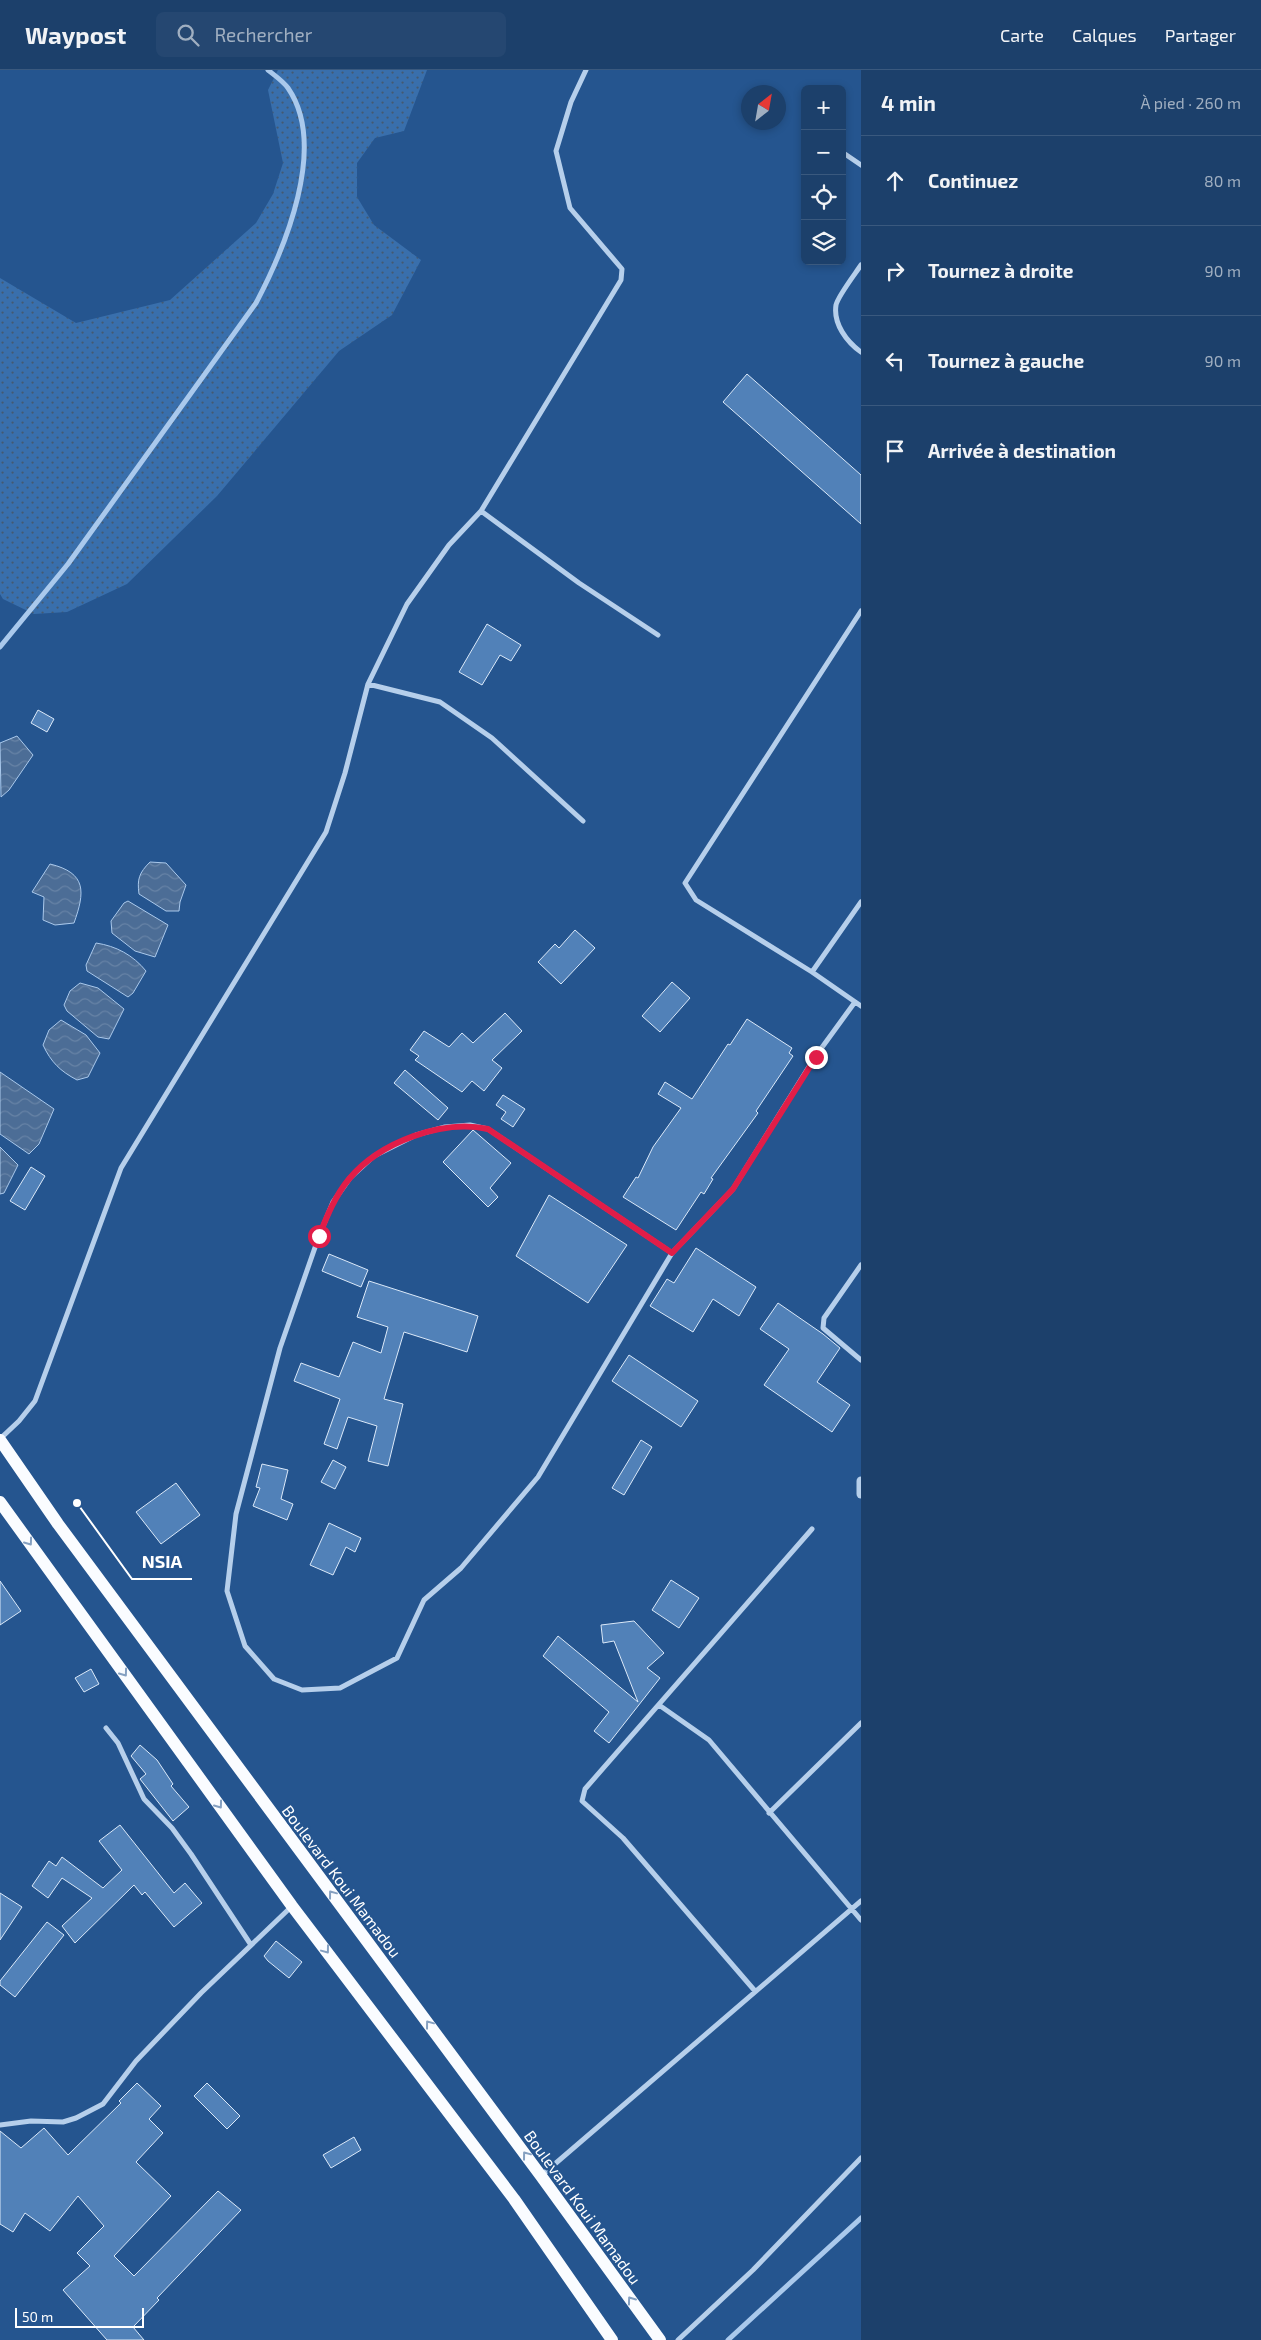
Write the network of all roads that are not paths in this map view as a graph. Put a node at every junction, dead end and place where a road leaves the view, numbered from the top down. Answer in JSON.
{"nodes":[{"id":1,"x":586,"y":70,"type":"edge"},
{"id":2,"x":846,"y":155,"type":"edge"},
{"id":3,"x":861,"y":165,"type":"edge"},
{"id":4,"x":861,"y":265,"type":"edge"},
{"id":5,"x":861,"y":352,"type":"edge"},
{"id":6,"x":481,"y":511,"type":"junction"},
{"id":7,"x":861,"y":611,"type":"edge"},
{"id":8,"x":658,"y":635,"type":"dead end"},
{"id":9,"x":368,"y":684,"type":"junction"},
{"id":10,"x":582,"y":821,"type":"dead end"},
{"id":11,"x":861,"y":902,"type":"edge"},
{"id":12,"x":812,"y":972,"type":"junction"},
{"id":13,"x":855,"y":1002,"type":"junction"},
{"id":14,"x":861,"y":1006,"type":"edge"},
{"id":15,"x":672,"y":1253,"type":"junction"},
{"id":16,"x":861,"y":1266,"type":"edge"},
{"id":17,"x":861,"y":1360,"type":"edge"},
{"id":18,"x":0,"y":1440,"type":"edge"},
{"id":19,"x":0,"y":1502,"type":"edge"},
{"id":20,"x":812,"y":1530,"type":"dead end"},
{"id":21,"x":659,"y":1705,"type":"junction"},
{"id":22,"x":861,"y":1723,"type":"edge"},
{"id":23,"x":106,"y":1728,"type":"dead end"},
{"id":24,"x":769,"y":1813,"type":"junction"},
{"id":25,"x":861,"y":1901,"type":"edge"},
{"id":26,"x":292,"y":1906,"type":"junction"},
{"id":27,"x":851,"y":1909,"type":"junction"},
{"id":28,"x":861,"y":1920,"type":"edge"},
{"id":29,"x":251,"y":1945,"type":"junction"},
{"id":30,"x":755,"y":1991,"type":"junction"},
{"id":31,"x":0,"y":2125,"type":"edge"},
{"id":32,"x":861,"y":2158,"type":"edge"},
{"id":33,"x":541,"y":2176,"type":"junction"},
{"id":34,"x":612,"y":2340,"type":"edge"},
{"id":35,"x":660,"y":2340,"type":"edge"},
{"id":36,"x":678,"y":2340,"type":"edge"}],
"edges":[{"from":1,"to":6,"type":"street"},
{"from":2,"to":3,"type":"street"},
{"from":4,"to":5,"type":"street"},
{"from":6,"to":8,"type":"street"},
{"from":6,"to":9,"type":"street"},
{"from":7,"to":12,"type":"street"},
{"from":9,"to":10,"type":"street"},
{"from":9,"to":18,"type":"street"},
{"from":11,"to":12,"type":"street"},
{"from":12,"to":13,"type":"street"},
{"from":13,"to":14,"type":"street"},
{"from":13,"to":15,"type":"street"},
{"from":15,"to":15,"type":"street"},
{"from":16,"to":17,"type":"street"},
{"from":33,"to":18,"type":"main road","name":"Boulevard Koui Mamadou","one_way":true},
{"from":19,"to":26,"type":"main road","one_way":true},
{"from":20,"to":21,"type":"street"},
{"from":21,"to":24,"type":"street"},
{"from":21,"to":30,"type":"street"},
{"from":22,"to":24,"type":"street"},
{"from":23,"to":29,"type":"street"},
{"from":24,"to":27,"type":"street"},
{"from":25,"to":27,"type":"street"},
{"from":26,"to":29,"type":"street"},
{"from":26,"to":34,"type":"main road","one_way":true},
{"from":27,"to":28,"type":"street"},
{"from":27,"to":30,"type":"street"},
{"from":29,"to":31,"type":"street"},
{"from":30,"to":33,"type":"street"},
{"from":32,"to":36,"type":"street"},
{"from":35,"to":33,"type":"main road","name":"Boulevard Koui Mamadou","one_way":true}]}
